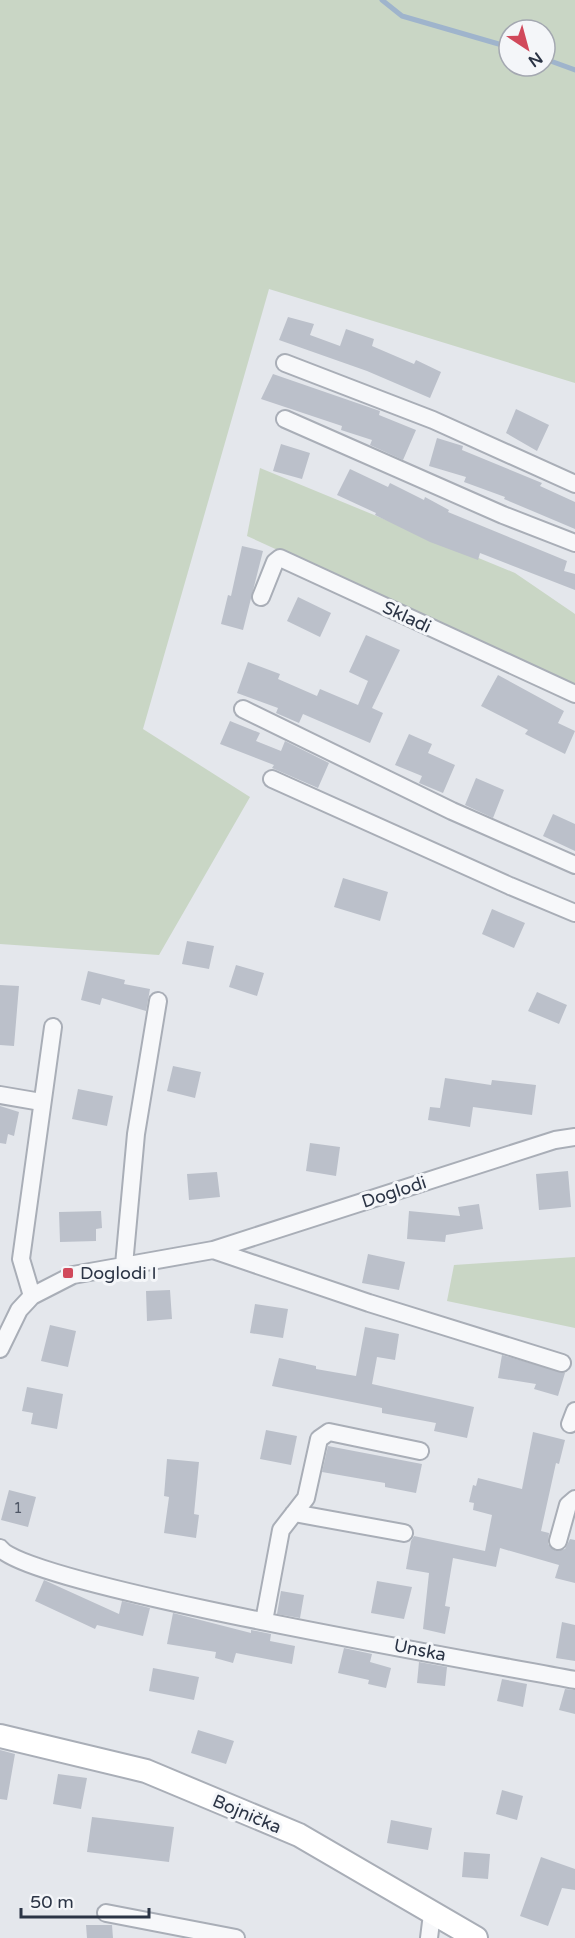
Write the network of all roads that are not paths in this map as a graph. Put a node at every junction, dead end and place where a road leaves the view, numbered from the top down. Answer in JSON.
{"nodes":[{"id":1,"x":285,"y":363,"type":"dead end"},
{"id":2,"x":285,"y":419,"type":"dead end"},
{"id":3,"x":575,"y":484,"type":"edge"},
{"id":4,"x":575,"y":543,"type":"edge"},
{"id":5,"x":261,"y":597,"type":"dead end"},
{"id":6,"x":575,"y":694,"type":"edge"},
{"id":7,"x":243,"y":709,"type":"dead end"},
{"id":8,"x":272,"y":779,"type":"dead end"},
{"id":9,"x":575,"y":865,"type":"edge"},
{"id":10,"x":575,"y":913,"type":"edge"},
{"id":11,"x":158,"y":1001,"type":"dead end"},
{"id":12,"x":53,"y":1027,"type":"dead end"},
{"id":13,"x":0,"y":1095,"type":"edge"},
{"id":14,"x":41,"y":1102,"type":"junction"},
{"id":15,"x":575,"y":1137,"type":"edge"},
{"id":16,"x":213,"y":1250,"type":"junction"},
{"id":17,"x":123,"y":1265,"type":"junction"},
{"id":18,"x":32,"y":1296,"type":"junction"},
{"id":19,"x":0,"y":1350,"type":"edge"},
{"id":20,"x":562,"y":1363,"type":"dead end"},
{"id":21,"x":420,"y":1451,"type":"dead end"},
{"id":22,"x":575,"y":1499,"type":"edge"},
{"id":23,"x":294,"y":1513,"type":"junction"},
{"id":24,"x":404,"y":1533,"type":"dead end"},
{"id":25,"x":558,"y":1540,"type":"dead end"},
{"id":26,"x":0,"y":1548,"type":"edge"},
{"id":27,"x":264,"y":1621,"type":"junction"},
{"id":28,"x":575,"y":1680,"type":"edge"},
{"id":29,"x":0,"y":1736,"type":"edge"},
{"id":30,"x":106,"y":1913,"type":"dead end"},
{"id":31,"x":432,"y":1914,"type":"junction"},
{"id":32,"x":236,"y":1938,"type":"edge"},
{"id":33,"x":429,"y":1938,"type":"edge"},
{"id":34,"x":476,"y":1938,"type":"edge"}],
"edges":[{"from":1,"to":3,"type":"street"},
{"from":2,"to":4,"type":"street"},
{"from":5,"to":6,"type":"street","name":"Skladi"},
{"from":7,"to":9,"type":"street"},
{"from":8,"to":10,"type":"street"},
{"from":11,"to":17,"type":"street"},
{"from":12,"to":14,"type":"street"},
{"from":13,"to":14,"type":"street"},
{"from":14,"to":18,"type":"street"},
{"from":15,"to":16,"type":"street","name":"Doglodi"},
{"from":16,"to":17,"type":"street","name":"Doglodi"},
{"from":16,"to":20,"type":"street","name":"Doglodi"},
{"from":17,"to":18,"type":"street","name":"Doglodi"},
{"from":18,"to":19,"type":"street","name":"Doglodi"},
{"from":21,"to":23,"type":"street"},
{"from":22,"to":25,"type":"street"},
{"from":23,"to":24,"type":"street"},
{"from":23,"to":27,"type":"street"},
{"from":26,"to":27,"type":"street","name":"Unska"},
{"from":27,"to":28,"type":"street","name":"Unska"},
{"from":29,"to":31,"type":"main road","name":"Bojnička"},
{"from":30,"to":32,"type":"street"},
{"from":31,"to":33,"type":"street"},
{"from":31,"to":34,"type":"main road","name":"Bojnička"}]}
